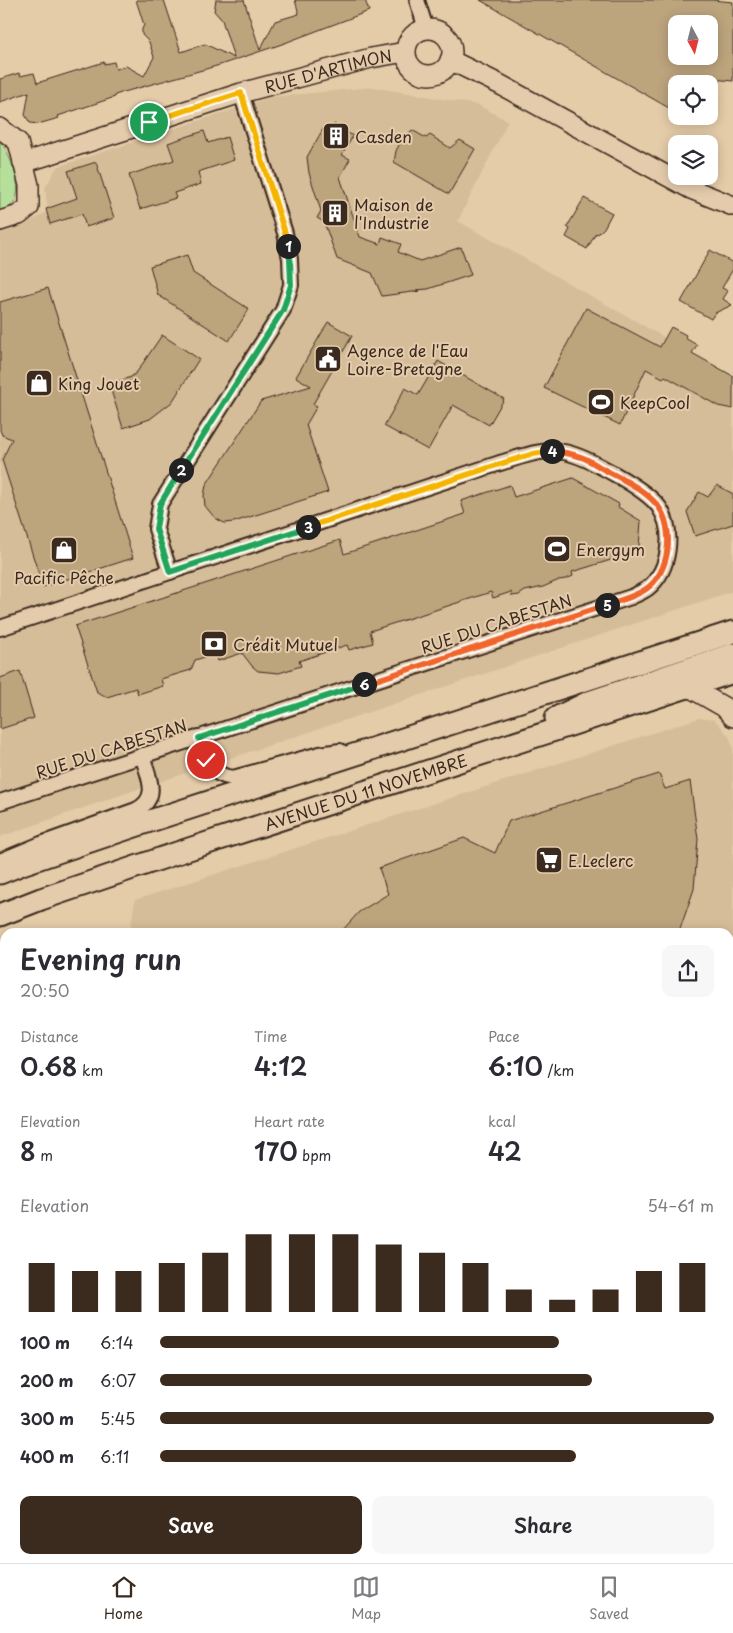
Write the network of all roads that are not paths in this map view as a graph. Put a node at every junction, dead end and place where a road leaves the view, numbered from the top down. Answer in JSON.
{"nodes":[{"id":1,"x":417,"y":0,"type":"edge"},
{"id":2,"x":426,"y":29,"type":"junction"},
{"id":3,"x":405,"y":52,"type":"junction"},
{"id":4,"x":450,"y":60,"type":"junction"},
{"id":5,"x":241,"y":93,"type":"junction"},
{"id":6,"x":0,"y":128,"type":"edge"},
{"id":7,"x":23,"y":163,"type":"junction"},
{"id":8,"x":692,"y":189,"type":"junction"},
{"id":9,"x":733,"y":195,"type":"edge"},
{"id":10,"x":733,"y":206,"type":"edge"},
{"id":11,"x":0,"y":221,"type":"edge"},
{"id":12,"x":170,"y":572,"type":"junction"},
{"id":13,"x":0,"y":628,"type":"edge"},
{"id":14,"x":733,"y":632,"type":"edge"},
{"id":15,"x":733,"y":654,"type":"edge"},
{"id":16,"x":733,"y":672,"type":"edge"},
{"id":17,"x":689,"y":687,"type":"junction"},
{"id":18,"x":733,"y":717,"type":"edge"},
{"id":19,"x":199,"y":738,"type":"junction"},
{"id":20,"x":392,"y":742,"type":"junction"},
{"id":21,"x":487,"y":752,"type":"junction"},
{"id":22,"x":142,"y":755,"type":"junction"},
{"id":23,"x":0,"y":802,"type":"edge"},
{"id":24,"x":0,"y":861,"type":"edge"},
{"id":25,"x":0,"y":873,"type":"edge"},
{"id":26,"x":0,"y":915,"type":"edge"}],
"edges":[{"from":1,"to":2,"type":"street"},
{"from":2,"to":3,"type":"street"},
{"from":2,"to":4,"type":"street"},
{"from":3,"to":4,"type":"street"},
{"from":3,"to":5,"type":"street","name":"RUE D'ARTIMON"},
{"from":4,"to":8,"type":"street"},
{"from":5,"to":7,"type":"street","name":"RUE D'ARTIMON"},
{"from":5,"to":12,"type":"street"},
{"from":6,"to":7,"type":"street"},
{"from":7,"to":11,"type":"street"},
{"from":8,"to":9,"type":"street"},
{"from":8,"to":10,"type":"street"},
{"from":12,"to":13,"type":"street","name":"RUE DU CABESTAN"},
{"from":12,"to":19,"type":"street","name":"RUE DU CABESTAN"},
{"from":14,"to":20,"type":"main road"},
{"from":15,"to":21,"type":"main road"},
{"from":16,"to":17,"type":"main road","name":"AVENUE DU 11 NOVEMBRE"},
{"from":17,"to":18,"type":"street"},
{"from":17,"to":21,"type":"main road","name":"AVENUE DU 11 NOVEMBRE"},
{"from":19,"to":20,"type":"street"},
{"from":19,"to":22,"type":"street","name":"RUE DU CABESTAN"},
{"from":20,"to":25,"type":"main road"},
{"from":21,"to":26,"type":"main road","name":"AVENUE DU 11 NOVEMBRE"},
{"from":22,"to":23,"type":"street","name":"RUE DU CABESTAN"},
{"from":22,"to":24,"type":"street"}]}
